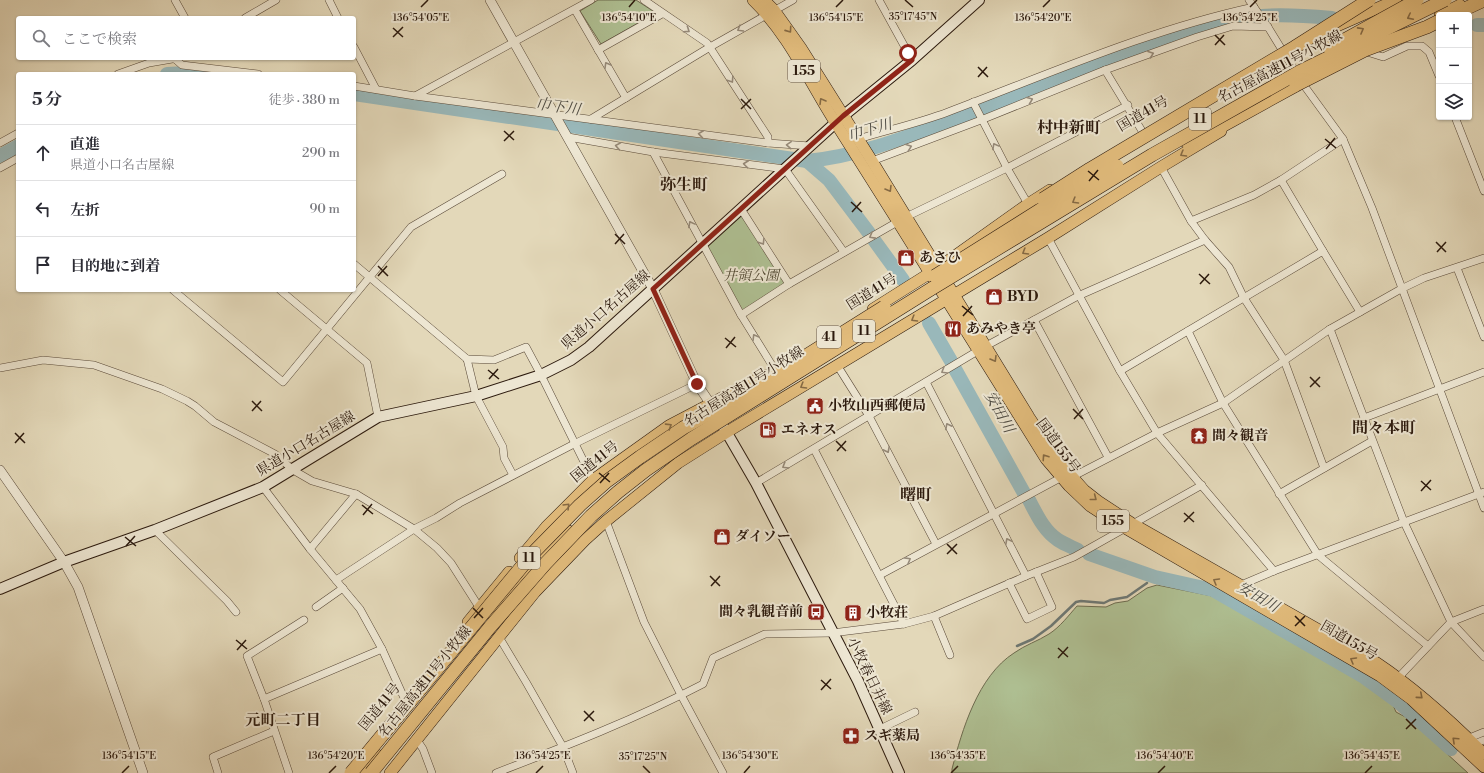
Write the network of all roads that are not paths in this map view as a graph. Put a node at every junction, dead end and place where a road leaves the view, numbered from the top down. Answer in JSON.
{"nodes":[{"id":1,"x":175,"y":0,"type":"edge"},
{"id":2,"x":276,"y":0,"type":"edge"},
{"id":3,"x":329,"y":0,"type":"edge"},
{"id":4,"x":490,"y":0,"type":"edge"},
{"id":5,"x":591,"y":0,"type":"edge"},
{"id":6,"x":644,"y":0,"type":"edge"},
{"id":7,"x":752,"y":0,"type":"edge"},
{"id":8,"x":764,"y":0,"type":"edge"},
{"id":9,"x":793,"y":0,"type":"edge"},
{"id":10,"x":879,"y":0,"type":"edge"},
{"id":11,"x":979,"y":0,"type":"edge"},
{"id":12,"x":1249,"y":0,"type":"edge"},
{"id":13,"x":1369,"y":0,"type":"edge"},
{"id":14,"x":1396,"y":0,"type":"edge"},
{"id":15,"x":1417,"y":0,"type":"edge"},
{"id":16,"x":1445,"y":0,"type":"edge"},
{"id":17,"x":1470,"y":0,"type":"edge"},
{"id":18,"x":1484,"y":0,"type":"edge"},
{"id":19,"x":1254,"y":7,"type":"junction"},
{"id":20,"x":575,"y":10,"type":"junction"},
{"id":21,"x":770,"y":12,"type":"junction"},
{"id":22,"x":1446,"y":12,"type":"edge"},
{"id":23,"x":1458,"y":12,"type":"edge"},
{"id":24,"x":662,"y":14,"type":"junction"},
{"id":25,"x":184,"y":16,"type":"edge"},
{"id":26,"x":248,"y":16,"type":"edge"},
{"id":27,"x":337,"y":16,"type":"edge"},
{"id":28,"x":1436,"y":17,"type":"edge"},
{"id":29,"x":1436,"y":22,"type":"edge"},
{"id":30,"x":1268,"y":27,"type":"junction"},
{"id":31,"x":514,"y":41,"type":"junction"},
{"id":32,"x":710,"y":47,"type":"junction"},
{"id":33,"x":598,"y":50,"type":"junction"},
{"id":34,"x":1281,"y":50,"type":"junction"},
{"id":35,"x":356,"y":51,"type":"edge"},
{"id":36,"x":1367,"y":52,"type":"junction"},
{"id":37,"x":169,"y":60,"type":"edge"},
{"id":38,"x":177,"y":60,"type":"edge"},
{"id":39,"x":912,"y":60,"type":"junction"},
{"id":40,"x":1436,"y":68,"type":"edge"},
{"id":41,"x":1105,"y":70,"type":"junction"},
{"id":42,"x":124,"y":72,"type":"edge"},
{"id":43,"x":241,"y":72,"type":"edge"},
{"id":44,"x":1303,"y":84,"type":"junction"},
{"id":45,"x":356,"y":86,"type":"edge"},
{"id":46,"x":376,"y":88,"type":"junction"},
{"id":47,"x":415,"y":96,"type":"junction"},
{"id":48,"x":626,"y":98,"type":"junction"},
{"id":49,"x":973,"y":102,"type":"junction"},
{"id":50,"x":1128,"y":105,"type":"junction"},
{"id":51,"x":555,"y":114,"type":"junction"},
{"id":52,"x":980,"y":118,"type":"junction"},
{"id":53,"x":591,"y":119,"type":"junction"},
{"id":54,"x":839,"y":120,"type":"junction"},
{"id":55,"x":1456,"y":120,"type":"edge"},
{"id":56,"x":1142,"y":131,"type":"junction"},
{"id":57,"x":16,"y":134,"type":"edge"},
{"id":58,"x":568,"y":137,"type":"junction"},
{"id":59,"x":1343,"y":139,"type":"junction"},
{"id":60,"x":0,"y":143,"type":"edge"},
{"id":61,"x":768,"y":143,"type":"junction"},
{"id":62,"x":857,"y":143,"type":"junction"},
{"id":63,"x":810,"y":146,"type":"junction"},
{"id":64,"x":653,"y":152,"type":"junction"},
{"id":65,"x":1152,"y":155,"type":"junction"},
{"id":66,"x":866,"y":158,"type":"junction"},
{"id":67,"x":16,"y":159,"type":"edge"},
{"id":68,"x":1161,"y":167,"type":"junction"},
{"id":69,"x":0,"y":168,"type":"edge"},
{"id":70,"x":1007,"y":168,"type":"junction"},
{"id":71,"x":785,"y":169,"type":"junction"},
{"id":72,"x":502,"y":174,"type":"dead end"},
{"id":73,"x":1281,"y":180,"type":"junction"},
{"id":74,"x":1484,"y":191,"type":"edge"},
{"id":75,"x":1028,"y":204,"type":"junction"},
{"id":76,"x":741,"y":209,"type":"junction"},
{"id":77,"x":902,"y":220,"type":"junction"},
{"id":78,"x":1191,"y":221,"type":"junction"},
{"id":79,"x":1048,"y":238,"type":"junction"},
{"id":80,"x":1205,"y":240,"type":"junction"},
{"id":81,"x":987,"y":243,"type":"junction"},
{"id":82,"x":702,"y":244,"type":"junction"},
{"id":83,"x":1323,"y":251,"type":"junction"},
{"id":84,"x":844,"y":252,"type":"junction"},
{"id":85,"x":1484,"y":258,"type":"edge"},
{"id":86,"x":356,"y":266,"type":"edge"},
{"id":87,"x":1457,"y":268,"type":"junction"},
{"id":88,"x":934,"y":271,"type":"junction"},
{"id":89,"x":369,"y":277,"type":"junction"},
{"id":90,"x":789,"y":284,"type":"junction"},
{"id":91,"x":653,"y":289,"type":"junction"},
{"id":92,"x":1402,"y":289,"type":"junction"},
{"id":93,"x":175,"y":292,"type":"edge"},
{"id":94,"x":282,"y":292,"type":"edge"},
{"id":95,"x":1078,"y":296,"type":"junction"},
{"id":96,"x":950,"y":297,"type":"junction"},
{"id":97,"x":1244,"y":298,"type":"junction"},
{"id":98,"x":1360,"y":312,"type":"junction"},
{"id":99,"x":741,"y":315,"type":"junction"},
{"id":100,"x":1034,"y":320,"type":"junction"},
{"id":101,"x":1330,"y":329,"type":"junction"},
{"id":102,"x":327,"y":330,"type":"junction"},
{"id":103,"x":1188,"y":331,"type":"junction"},
{"id":104,"x":1483,"y":332,"type":"edge"},
{"id":105,"x":982,"y":348,"type":"junction"},
{"id":106,"x":467,"y":358,"type":"junction"},
{"id":107,"x":1284,"y":360,"type":"junction"},
{"id":108,"x":837,"y":366,"type":"junction"},
{"id":109,"x":0,"y":368,"type":"edge"},
{"id":110,"x":775,"y":370,"type":"junction"},
{"id":111,"x":1120,"y":371,"type":"junction"},
{"id":112,"x":1484,"y":372,"type":"edge"},
{"id":113,"x":541,"y":375,"type":"junction"},
{"id":114,"x":926,"y":382,"type":"junction"},
{"id":115,"x":697,"y":384,"type":"junction"},
{"id":116,"x":1440,"y":388,"type":"junction"},
{"id":117,"x":750,"y":391,"type":"junction"},
{"id":118,"x":476,"y":396,"type":"junction"},
{"id":119,"x":710,"y":403,"type":"junction"},
{"id":120,"x":1223,"y":403,"type":"junction"},
{"id":121,"x":869,"y":416,"type":"junction"},
{"id":122,"x":378,"y":417,"type":"junction"},
{"id":123,"x":1364,"y":418,"type":"junction"},
{"id":124,"x":727,"y":432,"type":"junction"},
{"id":125,"x":1157,"y":432,"type":"junction"},
{"id":126,"x":1372,"y":441,"type":"junction"},
{"id":127,"x":574,"y":444,"type":"junction"},
{"id":128,"x":814,"y":449,"type":"junction"},
{"id":129,"x":1108,"y":457,"type":"junction"},
{"id":130,"x":1324,"y":468,"type":"junction"},
{"id":131,"x":0,"y":470,"type":"edge"},
{"id":132,"x":292,"y":470,"type":"junction"},
{"id":133,"x":513,"y":475,"type":"junction"},
{"id":134,"x":1067,"y":476,"type":"junction"},
{"id":135,"x":593,"y":480,"type":"junction"},
{"id":136,"x":756,"y":483,"type":"junction"},
{"id":137,"x":1202,"y":484,"type":"junction"},
{"id":138,"x":263,"y":487,"type":"junction"},
{"id":139,"x":1481,"y":493,"type":"edge"},
{"id":140,"x":356,"y":494,"type":"junction"},
{"id":141,"x":1279,"y":494,"type":"junction"},
{"id":142,"x":1484,"y":508,"type":"edge"},
{"id":143,"x":994,"y":514,"type":"junction"},
{"id":144,"x":606,"y":521,"type":"junction"},
{"id":145,"x":1404,"y":522,"type":"junction"},
{"id":146,"x":1129,"y":526,"type":"junction"},
{"id":147,"x":414,"y":529,"type":"junction"},
{"id":148,"x":155,"y":530,"type":"junction"},
{"id":149,"x":936,"y":544,"type":"junction"},
{"id":150,"x":310,"y":549,"type":"junction"},
{"id":151,"x":1318,"y":555,"type":"junction"},
{"id":152,"x":64,"y":562,"type":"junction"},
{"id":153,"x":1274,"y":571,"type":"junction"},
{"id":154,"x":1036,"y":572,"type":"junction"},
{"id":155,"x":880,"y":576,"type":"junction"},
{"id":156,"x":1026,"y":576,"type":"junction"},
{"id":157,"x":336,"y":580,"type":"junction"},
{"id":158,"x":1009,"y":583,"type":"junction"},
{"id":159,"x":1241,"y":585,"type":"junction"},
{"id":160,"x":343,"y":588,"type":"junction"},
{"id":161,"x":0,"y":589,"type":"edge"},
{"id":162,"x":316,"y":607,"type":"dead end"},
{"id":163,"x":479,"y":608,"type":"junction"},
{"id":164,"x":1484,"y":609,"type":"edge"},
{"id":165,"x":236,"y":612,"type":"dead end"},
{"id":166,"x":934,"y":616,"type":"junction"},
{"id":167,"x":304,"y":620,"type":"dead end"},
{"id":168,"x":1451,"y":622,"type":"junction"},
{"id":169,"x":904,"y":624,"type":"junction"},
{"id":170,"x":832,"y":633,"type":"junction"},
{"id":171,"x":499,"y":637,"type":"junction"},
{"id":172,"x":1428,"y":646,"type":"junction"},
{"id":173,"x":382,"y":649,"type":"junction"},
{"id":174,"x":950,"y":655,"type":"dead end"},
{"id":175,"x":1484,"y":657,"type":"edge"},
{"id":176,"x":1398,"y":678,"type":"junction"},
{"id":177,"x":681,"y":695,"type":"junction"},
{"id":178,"x":264,"y":699,"type":"junction"},
{"id":179,"x":405,"y":700,"type":"junction"},
{"id":180,"x":915,"y":712,"type":"dead end"},
{"id":181,"x":880,"y":729,"type":"junction"},
{"id":182,"x":274,"y":731,"type":"junction"},
{"id":183,"x":1484,"y":732,"type":"edge"},
{"id":184,"x":416,"y":740,"type":"junction"},
{"id":185,"x":1475,"y":741,"type":"edge"},
{"id":186,"x":563,"y":747,"type":"junction"},
{"id":187,"x":1484,"y":754,"type":"edge"},
{"id":188,"x":1484,"y":766,"type":"edge"},
{"id":189,"x":142,"y":773,"type":"edge"},
{"id":190,"x":218,"y":773,"type":"edge"},
{"id":191,"x":287,"y":773,"type":"edge"},
{"id":192,"x":346,"y":773,"type":"edge"},
{"id":193,"x":351,"y":773,"type":"edge"},
{"id":194,"x":363,"y":773,"type":"edge"},
{"id":195,"x":371,"y":773,"type":"edge"},
{"id":196,"x":390,"y":773,"type":"edge"},
{"id":197,"x":432,"y":773,"type":"edge"},
{"id":198,"x":499,"y":773,"type":"edge"},
{"id":199,"x":572,"y":773,"type":"edge"},
{"id":200,"x":723,"y":773,"type":"edge"},
{"id":201,"x":899,"y":773,"type":"edge"}],
"edges":[{"from":1,"to":25,"type":"street"},
{"from":2,"to":26,"type":"street"},
{"from":3,"to":27,"type":"street"},
{"from":4,"to":31,"type":"street"},
{"from":5,"to":20,"type":"street"},
{"from":6,"to":24,"type":"street"},
{"from":7,"to":21,"type":"highway","name":"国道155号","number":"155"},
{"from":8,"to":21,"type":"highway","name":"国道155号","number":"155"},
{"from":9,"to":21,"type":"street"},
{"from":10,"to":39,"type":"street"},
{"from":11,"to":39,"type":"main road","name":"県道小口名古屋線"},
{"from":12,"to":19,"type":"street"},
{"from":13,"to":81,"type":"highway","bridge":true},
{"from":14,"to":34,"type":"highway","name":"国道41号","number":"41"},
{"from":81,"to":15,"type":"highway","number":"11","one_way":true,"bridge":true},
{"from":16,"to":65,"type":"highway","name":"名古屋高速11号小牧線","number":"11","one_way":true,"bridge":true},
{"from":17,"to":22,"type":"highway","number":"41"},
{"from":18,"to":23,"type":"highway"},
{"from":19,"to":30,"type":"street"},
{"from":19,"to":49,"type":"street"},
{"from":20,"to":31,"type":"street"},
{"from":20,"to":33,"type":"street"},
{"from":21,"to":32,"type":"street","one_way":true},
{"from":21,"to":54,"type":"highway","name":"国道155号","number":"155"},
{"from":24,"to":32,"type":"street","one_way":true},
{"from":24,"to":33,"type":"street"},
{"from":28,"to":36,"type":"highway","number":"41"},
{"from":29,"to":65,"type":"highway","bridge":true},
{"from":30,"to":34,"type":"street"},
{"from":41,"to":30,"type":"street","one_way":true},
{"from":31,"to":47,"type":"street"},
{"from":31,"to":51,"type":"street"},
{"from":32,"to":48,"type":"street"},
{"from":32,"to":61,"type":"street","one_way":true},
{"from":48,"to":33,"type":"street","one_way":true},
{"from":34,"to":44,"type":"street"},
{"from":34,"to":56,"type":"highway","name":"国道41号","number":"41"},
{"from":35,"to":46,"type":"street"},
{"from":36,"to":40,"type":"street"},
{"from":36,"to":44,"type":"highway","number":"41"},
{"from":37,"to":42,"type":"street"},
{"from":38,"to":43,"type":"street"},
{"from":39,"to":54,"type":"main road","name":"県道小口名古屋線"},
{"from":41,"to":50,"type":"street"},
{"from":52,"to":41,"type":"street","one_way":true},
{"from":44,"to":59,"type":"street"},
{"from":44,"to":68,"type":"highway","number":"41","one_way":true},
{"from":45,"to":46,"type":"street"},
{"from":46,"to":47,"type":"street"},
{"from":47,"to":51,"type":"street"},
{"from":48,"to":53,"type":"street"},
{"from":49,"to":52,"type":"street"},
{"from":49,"to":62,"type":"street"},
{"from":50,"to":56,"type":"street"},
{"from":50,"to":70,"type":"street"},
{"from":51,"to":53,"type":"street"},
{"from":51,"to":58,"type":"street"},
{"from":66,"to":52,"type":"street","one_way":true},
{"from":70,"to":52,"type":"street","one_way":true},
{"from":61,"to":53,"type":"street","one_way":true},
{"from":54,"to":62,"type":"highway","name":"国道155号","number":"155"},
{"from":54,"to":63,"type":"main road","name":"県道小口名古屋線"},
{"from":55,"to":74,"type":"street"},
{"from":56,"to":75,"type":"highway","name":"国道41号","number":"41"},
{"from":57,"to":60,"type":"street"},
{"from":64,"to":58,"type":"street","one_way":true},
{"from":58,"to":91,"type":"street"},
{"from":59,"to":73,"type":"street"},
{"from":59,"to":92,"type":"street"},
{"from":63,"to":61,"type":"street","one_way":true},
{"from":62,"to":66,"type":"highway","name":"国道155号","number":"155"},
{"from":63,"to":71,"type":"main road","name":"県道小口名古屋線"},
{"from":71,"to":64,"type":"street","one_way":true},
{"from":82,"to":64,"type":"street","one_way":true},
{"from":65,"to":195,"type":"highway","name":"名古屋高速11号小牧線","number":"11","one_way":true,"bridge":true},
{"from":66,"to":77,"type":"highway","name":"国道155号","number":"155"},
{"from":67,"to":69,"type":"street"},
{"from":68,"to":78,"type":"street"},
{"from":68,"to":79,"type":"highway","number":"41"},
{"from":70,"to":75,"type":"street"},
{"from":70,"to":77,"type":"street"},
{"from":71,"to":76,"type":"main road","name":"県道小口名古屋線"},
{"from":71,"to":84,"type":"street"},
{"from":72,"to":89,"type":"street"},
{"from":73,"to":78,"type":"street"},
{"from":73,"to":83,"type":"street"},
{"from":75,"to":88,"type":"highway","name":"国道41号","number":"41"},
{"from":76,"to":82,"type":"main road","name":"県道小口名古屋線"},
{"from":76,"to":90,"type":"street","one_way":true},
{"from":77,"to":84,"type":"street","one_way":true},
{"from":77,"to":88,"type":"highway","name":"国道155号","number":"155"},
{"from":78,"to":80,"type":"street"},
{"from":79,"to":95,"type":"street"},
{"from":79,"to":96,"type":"highway","number":"41","one_way":true},
{"from":80,"to":95,"type":"street"},
{"from":80,"to":97,"type":"street"},
{"from":81,"to":117,"type":"highway","name":"名古屋高速11号小牧線","number":"11","bridge":true},
{"from":82,"to":91,"type":"main road","name":"県道小口名古屋線"},
{"from":82,"to":99,"type":"street"},
{"from":83,"to":97,"type":"street"},
{"from":83,"to":98,"type":"street"},
{"from":84,"to":90,"type":"street"},
{"from":85,"to":87,"type":"street"},
{"from":86,"to":89,"type":"street"},
{"from":87,"to":92,"type":"street"},
{"from":87,"to":104,"type":"street"},
{"from":88,"to":96,"type":"highway","name":"国道155号","number":"155"},
{"from":88,"to":110,"type":"highway","name":"国道41号","number":"41"},
{"from":89,"to":102,"type":"street"},
{"from":89,"to":106,"type":"street"},
{"from":90,"to":99,"type":"street"},
{"from":91,"to":113,"type":"main road","name":"県道小口名古屋線"},
{"from":91,"to":115,"type":"street"},
{"from":92,"to":98,"type":"street"},
{"from":92,"to":116,"type":"street"},
{"from":93,"to":102,"type":"street"},
{"from":94,"to":102,"type":"street"},
{"from":95,"to":100,"type":"street"},
{"from":95,"to":111,"type":"street"},
{"from":96,"to":105,"type":"highway","name":"国道155号","number":"155"},
{"from":96,"to":108,"type":"highway","number":"41","one_way":true},
{"from":97,"to":103,"type":"street"},
{"from":97,"to":107,"type":"street"},
{"from":98,"to":101,"type":"street"},
{"from":110,"to":99,"type":"street","one_way":true},
{"from":100,"to":105,"type":"street"},
{"from":100,"to":129,"type":"street"},
{"from":101,"to":107,"type":"street"},
{"from":101,"to":123,"type":"street"},
{"from":102,"to":122,"type":"street"},
{"from":103,"to":111,"type":"street"},
{"from":103,"to":120,"type":"street"},
{"from":105,"to":114,"type":"street","one_way":true},
{"from":105,"to":134,"type":"highway","name":"国道155号","number":"155"},
{"from":106,"to":113,"type":"street"},
{"from":106,"to":118,"type":"street"},
{"from":107,"to":120,"type":"street"},
{"from":107,"to":130,"type":"street"},
{"from":108,"to":121,"type":"street"},
{"from":108,"to":124,"type":"highway","number":"41","one_way":true},
{"from":109,"to":132,"type":"street"},
{"from":110,"to":119,"type":"highway","name":"国道41号","number":"41"},
{"from":111,"to":125,"type":"street"},
{"from":112,"to":116,"type":"street"},
{"from":113,"to":118,"type":"main road","name":"県道小口名古屋線"},
{"from":113,"to":127,"type":"street"},
{"from":114,"to":121,"type":"street"},
{"from":143,"to":114,"type":"street","one_way":true},
{"from":115,"to":119,"type":"street"},
{"from":115,"to":127,"type":"street"},
{"from":116,"to":123,"type":"street"},
{"from":116,"to":139,"type":"street"},
{"from":117,"to":193,"type":"highway","name":"名古屋高速11号小牧線","number":"11","bridge":true},
{"from":117,"to":194,"type":"highway","bridge":true},
{"from":118,"to":122,"type":"main road","name":"県道小口名古屋線"},
{"from":118,"to":133,"type":"street"},
{"from":119,"to":124,"type":"main road","name":"小牧春日井線"},
{"from":135,"to":119,"type":"highway","name":"国道41号","number":"41","one_way":true},
{"from":120,"to":125,"type":"street"},
{"from":120,"to":141,"type":"street"},
{"from":121,"to":128,"type":"street"},
{"from":121,"to":149,"type":"street","one_way":true},
{"from":122,"to":132,"type":"main road","name":"県道小口名古屋線"},
{"from":123,"to":126,"type":"street"},
{"from":124,"to":136,"type":"main road","name":"小牧春日井線"},
{"from":124,"to":144,"type":"highway","number":"41"},
{"from":125,"to":129,"type":"street"},
{"from":125,"to":137,"type":"street"},
{"from":126,"to":130,"type":"street"},
{"from":126,"to":145,"type":"street"},
{"from":127,"to":133,"type":"street"},
{"from":127,"to":135,"type":"street"},
{"from":128,"to":136,"type":"street","one_way":true},
{"from":128,"to":155,"type":"street"},
{"from":129,"to":134,"type":"street"},
{"from":130,"to":141,"type":"street"},
{"from":131,"to":152,"type":"street"},
{"from":132,"to":138,"type":"main road","name":"県道小口名古屋線"},
{"from":132,"to":140,"type":"street"},
{"from":133,"to":147,"type":"street"},
{"from":134,"to":143,"type":"street"},
{"from":134,"to":146,"type":"highway","name":"国道155号","number":"155"},
{"from":163,"to":135,"type":"highway","name":"国道41号","number":"41","one_way":true},
{"from":136,"to":170,"type":"main road","name":"小牧春日井線"},
{"from":137,"to":146,"type":"street"},
{"from":137,"to":153,"type":"street"},
{"from":138,"to":148,"type":"main road","name":"県道小口名古屋線"},
{"from":138,"to":150,"type":"street"},
{"from":139,"to":142,"type":"street"},
{"from":139,"to":145,"type":"street"},
{"from":140,"to":147,"type":"street"},
{"from":140,"to":150,"type":"street"},
{"from":141,"to":151,"type":"street"},
{"from":143,"to":149,"type":"street"},
{"from":156,"to":143,"type":"street","one_way":true},
{"from":144,"to":171,"type":"highway","number":"41"},
{"from":144,"to":177,"type":"street"},
{"from":145,"to":151,"type":"street"},
{"from":145,"to":168,"type":"street"},
{"from":146,"to":154,"type":"street"},
{"from":146,"to":159,"type":"highway","name":"国道155号","number":"155"},
{"from":188,"to":146,"type":"highway","name":"国道155号","number":"155","one_way":true},
{"from":147,"to":157,"type":"street"},
{"from":147,"to":163,"type":"street"},
{"from":148,"to":152,"type":"main road","name":"県道小口名古屋線"},
{"from":148,"to":165,"type":"street"},
{"from":155,"to":149,"type":"street","one_way":true},
{"from":150,"to":157,"type":"street"},
{"from":151,"to":153,"type":"street"},
{"from":151,"to":172,"type":"street"},
{"from":152,"to":161,"type":"main road","name":"県道小口名古屋線"},
{"from":152,"to":189,"type":"street"},
{"from":153,"to":159,"type":"street"},
{"from":154,"to":156,"type":"street"},
{"from":154,"to":158,"type":"street"},
{"from":155,"to":169,"type":"street"},
{"from":156,"to":158,"type":"street"},
{"from":157,"to":160,"type":"street"},
{"from":158,"to":166,"type":"street"},
{"from":159,"to":176,"type":"highway","name":"国道155号","number":"155"},
{"from":160,"to":162,"type":"street"},
{"from":160,"to":173,"type":"street"},
{"from":163,"to":179,"type":"highway","name":"国道41号","number":"41"},
{"from":164,"to":168,"type":"street"},
{"from":166,"to":169,"type":"street"},
{"from":166,"to":174,"type":"street"},
{"from":167,"to":178,"type":"street"},
{"from":168,"to":172,"type":"street"},
{"from":168,"to":175,"type":"street"},
{"from":169,"to":170,"type":"street"},
{"from":170,"to":177,"type":"street"},
{"from":170,"to":181,"type":"main road","name":"小牧春日井線"},
{"from":171,"to":184,"type":"highway","number":"41"},
{"from":171,"to":186,"type":"street"},
{"from":172,"to":176,"type":"street"},
{"from":173,"to":178,"type":"street"},
{"from":173,"to":179,"type":"street"},
{"from":176,"to":185,"type":"highway","name":"国道155号","number":"155","one_way":true},
{"from":177,"to":186,"type":"street"},
{"from":177,"to":200,"type":"street"},
{"from":178,"to":182,"type":"street"},
{"from":179,"to":192,"type":"highway","name":"国道41号","number":"41"},
{"from":180,"to":181,"type":"street"},
{"from":181,"to":201,"type":"main road","name":"小牧春日井線"},
{"from":182,"to":190,"type":"street"},
{"from":182,"to":191,"type":"street"},
{"from":183,"to":185,"type":"street"},
{"from":184,"to":196,"type":"highway","number":"41"},
{"from":184,"to":197,"type":"street"},
{"from":185,"to":187,"type":"highway","name":"国道155号","number":"155"},
{"from":186,"to":198,"type":"street"},
{"from":186,"to":199,"type":"street"}]}
